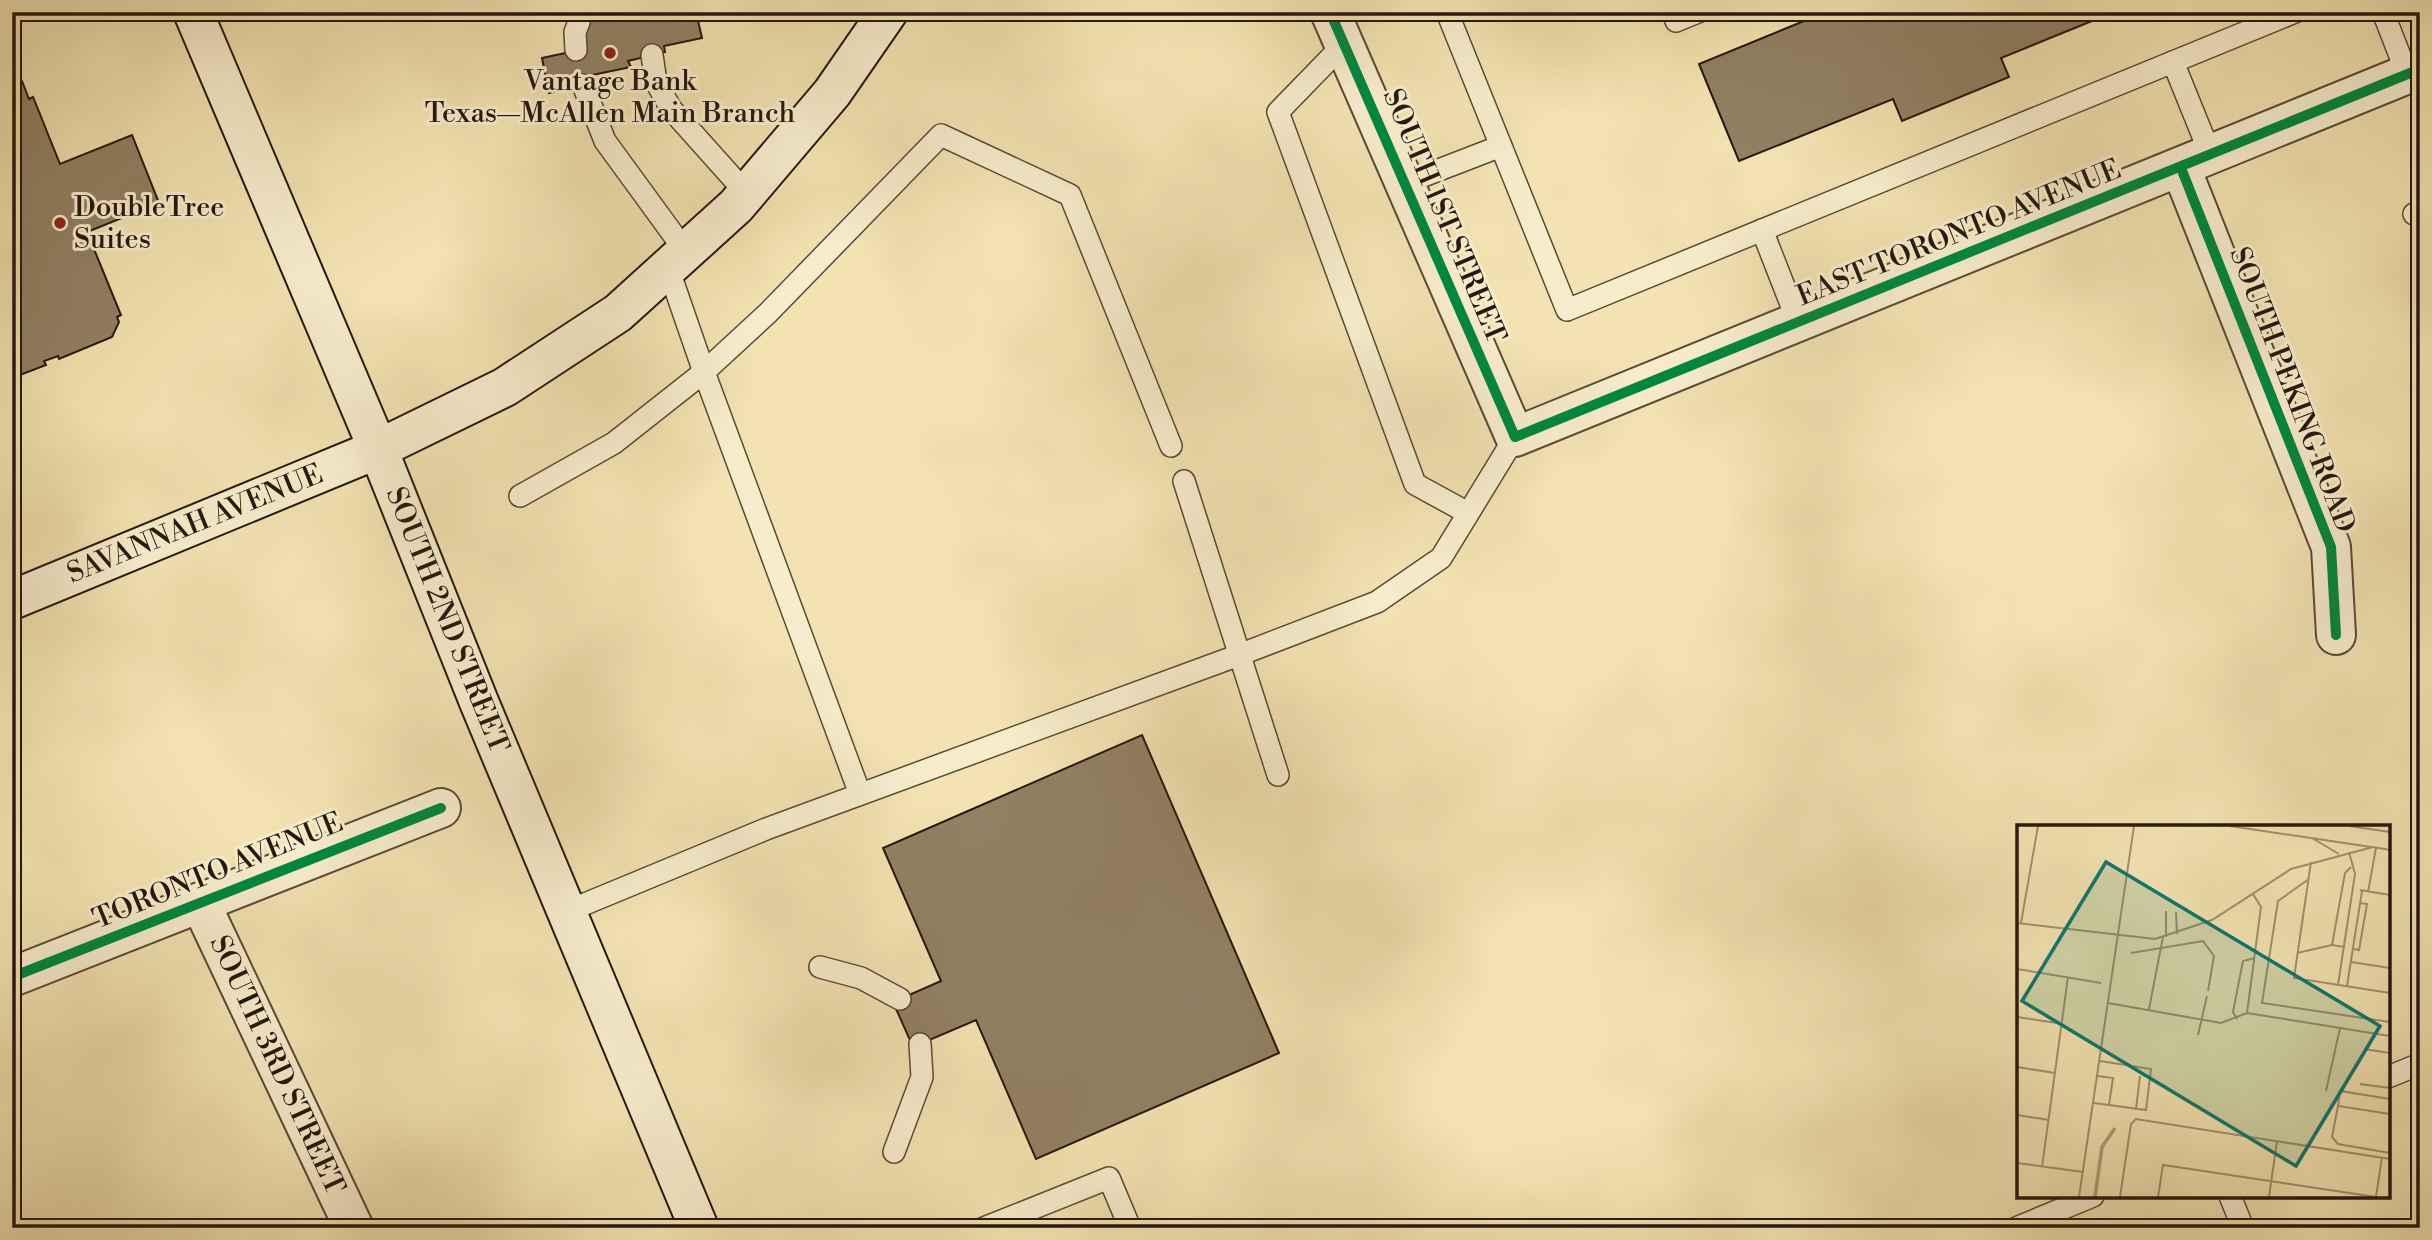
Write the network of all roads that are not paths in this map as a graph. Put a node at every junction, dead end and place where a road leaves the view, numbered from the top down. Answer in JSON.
{"nodes":[{"id":1,"x":193,"y":12,"type":"edge"},
{"id":2,"x":888,"y":12,"type":"edge"},
{"id":3,"x":1447,"y":12,"type":"edge"},
{"id":4,"x":1673,"y":12,"type":"edge"},
{"id":5,"x":1698,"y":12,"type":"edge"},
{"id":6,"x":2295,"y":12,"type":"edge"},
{"id":7,"x":2383,"y":12,"type":"edge"},
{"id":8,"x":579,"y":22,"type":"dead end"},
{"id":9,"x":1337,"y":28,"type":"edge"},
{"id":10,"x":576,"y":50,"type":"dead end"},
{"id":11,"x":652,"y":55,"type":"dead end"},
{"id":12,"x":2174,"y":62,"type":"junction"},
{"id":13,"x":2414,"y":72,"type":"edge"},
{"id":14,"x":583,"y":85,"type":"dead end"},
{"id":15,"x":1501,"y":146,"type":"junction"},
{"id":16,"x":2196,"y":162,"type":"junction"},
{"id":17,"x":1405,"y":183,"type":"junction"},
{"id":18,"x":747,"y":194,"type":"junction"},
{"id":19,"x":1762,"y":230,"type":"junction"},
{"id":20,"x":677,"y":260,"type":"junction"},
{"id":21,"x":1798,"y":323,"type":"junction"},
{"id":22,"x":704,"y":372,"type":"junction"},
{"id":23,"x":1515,"y":437,"type":"junction"},
{"id":24,"x":1171,"y":446,"type":"dead end"},
{"id":25,"x":378,"y":449,"type":"junction"},
{"id":26,"x":1184,"y":481,"type":"dead end"},
{"id":27,"x":520,"y":496,"type":"dead end"},
{"id":28,"x":1468,"y":513,"type":"junction"},
{"id":29,"x":12,"y":600,"type":"edge"},
{"id":30,"x":2336,"y":635,"type":"dead end"},
{"id":31,"x":1239,"y":655,"type":"junction"},
{"id":32,"x":1279,"y":775,"type":"dead end"},
{"id":33,"x":860,"y":794,"type":"junction"},
{"id":34,"x":441,"y":808,"type":"dead end"},
{"id":35,"x":200,"y":902,"type":"junction"},
{"id":36,"x":568,"y":911,"type":"junction"},
{"id":37,"x":820,"y":967,"type":"dead end"},
{"id":38,"x":12,"y":977,"type":"edge"},
{"id":39,"x":900,"y":999,"type":"dead end"},
{"id":40,"x":920,"y":1044,"type":"dead end"},
{"id":41,"x":2420,"y":1064,"type":"edge"},
{"id":42,"x":2390,"y":1076,"type":"edge"},
{"id":43,"x":894,"y":1152,"type":"dead end"},
{"id":44,"x":2088,"y":1198,"type":"edge"},
{"id":45,"x":2231,"y":1198,"type":"edge"},
{"id":46,"x":351,"y":1227,"type":"edge"},
{"id":47,"x":699,"y":1228,"type":"edge"},
{"id":48,"x":984,"y":1228,"type":"edge"},
{"id":49,"x":1130,"y":1228,"type":"edge"},
{"id":50,"x":2016,"y":1228,"type":"edge"},
{"id":51,"x":2243,"y":1228,"type":"edge"}],
"edges":[{"from":1,"to":25,"type":"street","name":"SOUTH 2ND STREET"},
{"from":2,"to":18,"type":"street","name":"SAVANNAH AVENUE"},
{"from":3,"to":15,"type":"lane"},
{"from":4,"to":5,"type":"lane"},
{"from":6,"to":12,"type":"lane"},
{"from":7,"to":13,"type":"lane"},
{"from":8,"to":10,"type":"lane"},
{"from":9,"to":17,"type":"street","name":"SOUTH 1ST STREET"},
{"from":9,"to":28,"type":"lane"},
{"from":11,"to":18,"type":"lane"},
{"from":12,"to":16,"type":"lane"},
{"from":12,"to":19,"type":"lane"},
{"from":13,"to":16,"type":"street","name":"EAST TORONTO AVENUE"},
{"from":14,"to":20,"type":"lane"},
{"from":15,"to":17,"type":"lane"},
{"from":15,"to":19,"type":"lane"},
{"from":16,"to":21,"type":"street","name":"EAST TORONTO AVENUE"},
{"from":16,"to":30,"type":"street","name":"SOUTH PEKING ROAD"},
{"from":17,"to":23,"type":"street","name":"SOUTH 1ST STREET"},
{"from":18,"to":20,"type":"street","name":"SAVANNAH AVENUE"},
{"from":19,"to":21,"type":"lane"},
{"from":20,"to":22,"type":"lane"},
{"from":20,"to":25,"type":"street","name":"SAVANNAH AVENUE"},
{"from":21,"to":23,"type":"street","name":"EAST TORONTO AVENUE"},
{"from":22,"to":24,"type":"lane"},
{"from":22,"to":27,"type":"lane"},
{"from":22,"to":33,"type":"lane"},
{"from":23,"to":28,"type":"lane"},
{"from":25,"to":29,"type":"street","name":"SAVANNAH AVENUE"},
{"from":25,"to":36,"type":"street","name":"SOUTH 2ND STREET"},
{"from":26,"to":31,"type":"lane"},
{"from":28,"to":31,"type":"lane"},
{"from":31,"to":32,"type":"lane"},
{"from":31,"to":33,"type":"lane"},
{"from":33,"to":36,"type":"lane"},
{"from":34,"to":35,"type":"street","name":"TORONTO AVENUE"},
{"from":35,"to":38,"type":"street","name":"TORONTO AVENUE"},
{"from":35,"to":46,"type":"street","name":"SOUTH 3RD STREET"},
{"from":36,"to":47,"type":"street","name":"SOUTH 2ND STREET"},
{"from":37,"to":39,"type":"lane"},
{"from":40,"to":43,"type":"lane"},
{"from":41,"to":42,"type":"lane"},
{"from":44,"to":50,"type":"lane"},
{"from":45,"to":51,"type":"lane"},
{"from":48,"to":49,"type":"lane"}]}
